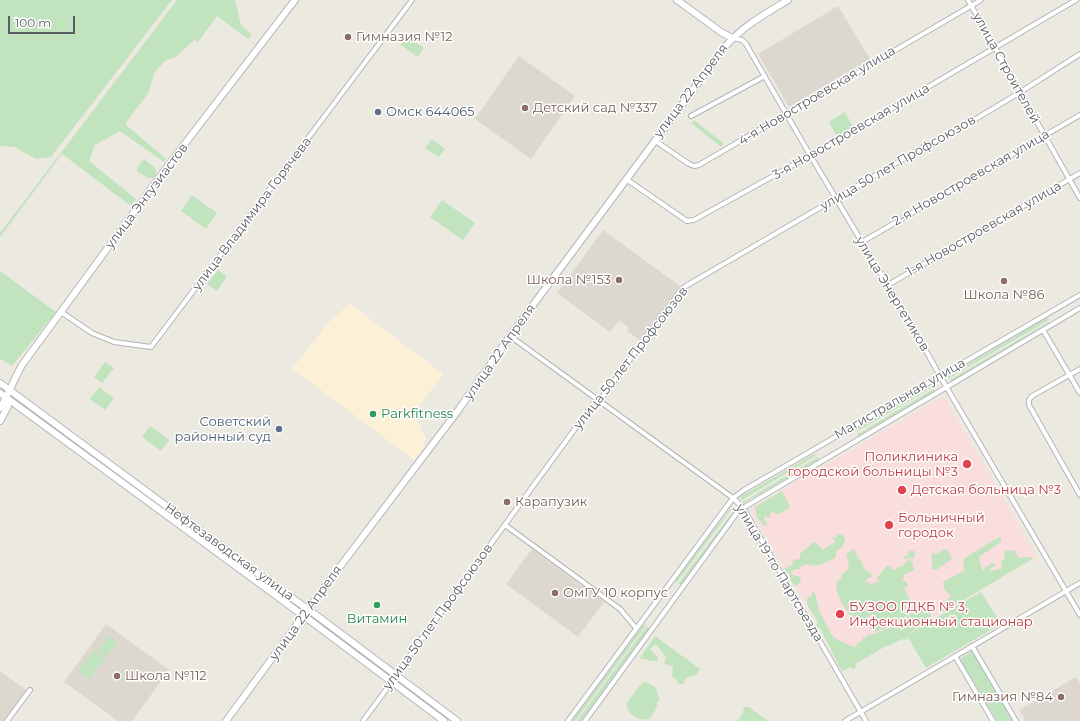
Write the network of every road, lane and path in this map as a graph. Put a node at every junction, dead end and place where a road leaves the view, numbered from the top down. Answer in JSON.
{"nodes":[{"id":1,"x":295,"y":0,"type":"edge"},
{"id":2,"x":412,"y":0,"type":"edge"},
{"id":3,"x":677,"y":0,"type":"edge"},
{"id":4,"x":788,"y":0,"type":"edge"},
{"id":5,"x":968,"y":0,"type":"edge"},
{"id":6,"x":981,"y":0,"type":"edge"},
{"id":7,"x":1076,"y":0,"type":"edge"},
{"id":8,"x":971,"y":6,"type":"junction"},
{"id":9,"x":732,"y":38,"type":"junction"},
{"id":10,"x":995,"y":49,"type":"junction"},
{"id":11,"x":1080,"y":54,"type":"edge"},
{"id":12,"x":764,"y":76,"type":"junction"},
{"id":13,"x":1019,"y":93,"type":"junction"},
{"id":14,"x":787,"y":114,"type":"junction"},
{"id":15,"x":1080,"y":115,"type":"edge"},
{"id":16,"x":691,"y":116,"type":"dead end"},
{"id":17,"x":1044,"y":136,"type":"junction"},
{"id":18,"x":654,"y":140,"type":"junction"},
{"id":19,"x":810,"y":155,"type":"junction"},
{"id":20,"x":1080,"y":173,"type":"edge"},
{"id":21,"x":626,"y":179,"type":"junction"},
{"id":22,"x":1069,"y":180,"type":"junction"},
{"id":23,"x":836,"y":198,"type":"junction"},
{"id":24,"x":1080,"y":198,"type":"edge"},
{"id":25,"x":862,"y":242,"type":"junction"},
{"id":26,"x":888,"y":285,"type":"junction"},
{"id":27,"x":1080,"y":295,"type":"edge"},
{"id":28,"x":1080,"y":308,"type":"edge"},
{"id":29,"x":61,"y":312,"type":"junction"},
{"id":30,"x":1043,"y":330,"type":"junction"},
{"id":31,"x":510,"y":336,"type":"junction"},
{"id":32,"x":1080,"y":368,"type":"edge"},
{"id":33,"x":1069,"y":375,"type":"junction"},
{"id":34,"x":940,"y":376,"type":"junction"},
{"id":35,"x":0,"y":384,"type":"edge"},
{"id":36,"x":946,"y":387,"type":"junction"},
{"id":37,"x":9,"y":391,"type":"junction"},
{"id":38,"x":0,"y":393,"type":"edge"},
{"id":39,"x":1080,"y":393,"type":"edge"},
{"id":40,"x":7,"y":398,"type":"junction"},
{"id":41,"x":597,"y":400,"type":"junction"},
{"id":42,"x":0,"y":408,"type":"edge"},
{"id":43,"x":0,"y":421,"type":"edge"},
{"id":44,"x":1080,"y":496,"type":"edge"},
{"id":45,"x":733,"y":498,"type":"junction"},
{"id":46,"x":742,"y":508,"type":"junction"},
{"id":47,"x":505,"y":525,"type":"junction"},
{"id":48,"x":1080,"y":583,"type":"edge"},
{"id":49,"x":1066,"y":592,"type":"junction"},
{"id":50,"x":314,"y":602,"type":"junction"},
{"id":51,"x":301,"y":605,"type":"junction"},
{"id":52,"x":308,"y":610,"type":"junction"},
{"id":53,"x":297,"y":612,"type":"junction"},
{"id":54,"x":1080,"y":615,"type":"edge"},
{"id":55,"x":304,"y":616,"type":"junction"},
{"id":56,"x":317,"y":616,"type":"junction"},
{"id":57,"x":312,"y":622,"type":"junction"},
{"id":58,"x":297,"y":625,"type":"junction"},
{"id":59,"x":636,"y":628,"type":"junction"},
{"id":60,"x":972,"y":646,"type":"junction"},
{"id":61,"x":955,"y":656,"type":"junction"},
{"id":62,"x":396,"y":676,"type":"junction"},
{"id":63,"x":391,"y":683,"type":"junction"},
{"id":64,"x":30,"y":690,"type":"dead end"},
{"id":65,"x":861,"y":712,"type":"junction"},
{"id":66,"x":7,"y":721,"type":"edge"},
{"id":67,"x":226,"y":721,"type":"edge"},
{"id":68,"x":363,"y":721,"type":"edge"},
{"id":69,"x":444,"y":721,"type":"edge"},
{"id":70,"x":457,"y":721,"type":"edge"},
{"id":71,"x":568,"y":721,"type":"edge"},
{"id":72,"x":585,"y":721,"type":"edge"},
{"id":73,"x":845,"y":721,"type":"edge"},
{"id":74,"x":866,"y":721,"type":"edge"},
{"id":75,"x":993,"y":721,"type":"edge"},
{"id":76,"x":1016,"y":721,"type":"edge"}],
"edges":[{"from":1,"to":29,"type":"main road","name":"улица Энтузиастов"},
{"from":2,"to":29,"type":"street","name":"улица Владимира Горячева"},
{"from":3,"to":9,"type":"main road","name":"улица Энергетиков"},
{"from":4,"to":9,"type":"main road","name":"улица 22 Апреля"},
{"from":5,"to":8,"type":"street","name":"улица Строителей"},
{"from":6,"to":8,"type":"street","name":"4-я Новостроевская улица"},
{"from":7,"to":10,"type":"street","name":"3-я Новостроевская улица"},
{"from":8,"to":10,"type":"street","name":"улица Строителей"},
{"from":8,"to":14,"type":"street","name":"4-я Новостроевская улица"},
{"from":9,"to":12,"type":"street","name":"улица Энергетиков"},
{"from":9,"to":18,"type":"main road","name":"улица 22 Апреля"},
{"from":10,"to":13,"type":"street","name":"улица Строителей"},
{"from":10,"to":19,"type":"street","name":"3-я Новостроевская улица"},
{"from":11,"to":13,"type":"street","name":"улица 50 лет Профсоюзов"},
{"from":12,"to":14,"type":"street","name":"улица Энергетиков"},
{"from":12,"to":16,"type":"street"},
{"from":13,"to":17,"type":"street","name":"улица Строителей"},
{"from":13,"to":23,"type":"street","name":"улица 50 лет Профсоюзов"},
{"from":14,"to":18,"type":"street","name":"4-я Новостроевская улица"},
{"from":14,"to":19,"type":"street","name":"улица Энергетиков"},
{"from":15,"to":17,"type":"street","name":"2-я Новостроевская улица"},
{"from":17,"to":22,"type":"street","name":"улица Строителей"},
{"from":17,"to":25,"type":"street","name":"2-я Новостроевская улица"},
{"from":18,"to":21,"type":"main road","name":"улица 22 Апреля"},
{"from":19,"to":21,"type":"street","name":"3-я Новостроевская улица"},
{"from":19,"to":23,"type":"street","name":"улица Энергетиков"},
{"from":20,"to":22,"type":"street","name":"1-я Новостроевская улица"},
{"from":21,"to":31,"type":"main road","name":"улица 22 Апреля"},
{"from":22,"to":24,"type":"street","name":"улица Строителей"},
{"from":22,"to":26,"type":"street","name":"1-я Новостроевская улица"},
{"from":23,"to":25,"type":"street","name":"улица Энергетиков"},
{"from":23,"to":41,"type":"street","name":"улица 50 лет Профсоюзов"},
{"from":25,"to":26,"type":"street","name":"улица Энергетиков"},
{"from":26,"to":34,"type":"street","name":"улица Энергетиков"},
{"from":27,"to":34,"type":"street","name":"Магистральная улица"},
{"from":28,"to":30,"type":"street","name":"Магистральная улица"},
{"from":29,"to":37,"type":"main road","name":"улица Энтузиастов"},
{"from":30,"to":33,"type":"street"},
{"from":30,"to":36,"type":"street","name":"Магистральная улица"},
{"from":31,"to":41,"type":"street","name":"улица 19-го Партсъезда"},
{"from":31,"to":50,"type":"main road","name":"улица 22 Апреля"},
{"from":32,"to":33,"type":"street"},
{"from":33,"to":39,"type":"street"},
{"from":33,"to":44,"type":"street"},
{"from":34,"to":36,"type":"street","name":"улица Энергетиков"},
{"from":34,"to":45,"type":"street","name":"Магистральная улица"},
{"from":35,"to":37,"type":"main road","name":"Нефтезаводская улица"},
{"from":36,"to":46,"type":"street","name":"Магистральная улица"},
{"from":36,"to":49,"type":"street","name":"улица Энергетиков"},
{"from":37,"to":40,"type":"main road","name":"улица Энтузиастов"},
{"from":37,"to":51,"type":"main road","name":"Нефтезаводская улица"},
{"from":38,"to":40,"type":"main road","name":"Нефтезаводская улица"},
{"from":40,"to":42,"type":"main road","name":"улица Энтузиастов"},
{"from":40,"to":43,"type":"main road","name":"улица Энтузиастов"},
{"from":40,"to":53,"type":"main road","name":"Нефтезаводская улица"},
{"from":41,"to":45,"type":"street","name":"улица 19-го Партсъезда"},
{"from":41,"to":47,"type":"street","name":"улица 50 лет Профсоюзов"},
{"from":45,"to":46,"type":"street","name":"улица 19-го Партсъезда"},
{"from":45,"to":59,"type":"street","name":"Магистральная улица"},
{"from":46,"to":65,"type":"street","name":"улица 19-го Партсъезда"},
{"from":46,"to":72,"type":"street","name":"Магистральная улица"},
{"from":47,"to":59,"type":"street"},
{"from":47,"to":62,"type":"street","name":"улица 50 лет Профсоюзов"},
{"from":48,"to":49,"type":"street"},
{"from":49,"to":54,"type":"street","name":"улица Энергетиков"},
{"from":49,"to":60,"type":"street"},
{"from":50,"to":51,"type":"main road"},
{"from":50,"to":52,"type":"main road","name":"улица 22 Апреля"},
{"from":50,"to":56,"type":"main road"},
{"from":51,"to":52,"type":"main road","name":"Нефтезаводская улица"},
{"from":52,"to":55,"type":"main road","name":"улица 22 Апреля"},
{"from":52,"to":56,"type":"main road","name":"Нефтезаводская улица"},
{"from":53,"to":55,"type":"main road","name":"Нефтезаводская улица"},
{"from":53,"to":58,"type":"main road"},
{"from":55,"to":57,"type":"main road","name":"Нефтезаводская улица"},
{"from":55,"to":58,"type":"main road","name":"улица 22 Апреля"},
{"from":56,"to":62,"type":"main road","name":"Нефтезаводская улица"},
{"from":57,"to":58,"type":"main road"},
{"from":57,"to":63,"type":"main road","name":"Нефтезаводская улица"},
{"from":58,"to":67,"type":"main road","name":"улица 22 Апреля"},
{"from":59,"to":71,"type":"street","name":"Магистральная улица"},
{"from":60,"to":61,"type":"street"},
{"from":60,"to":76,"type":"street"},
{"from":61,"to":65,"type":"street"},
{"from":61,"to":75,"type":"street"},
{"from":62,"to":63,"type":"street","name":"улица 50 лет Профсоюзов"},
{"from":62,"to":70,"type":"main road","name":"Нефтезаводская улица"},
{"from":63,"to":68,"type":"street","name":"улица 50 лет Профсоюзов"},
{"from":63,"to":69,"type":"main road","name":"Нефтезаводская улица"},
{"from":64,"to":66,"type":"street"},
{"from":65,"to":73,"type":"street"},
{"from":65,"to":74,"type":"street","name":"улица 19-го Партсъезда"}]}
